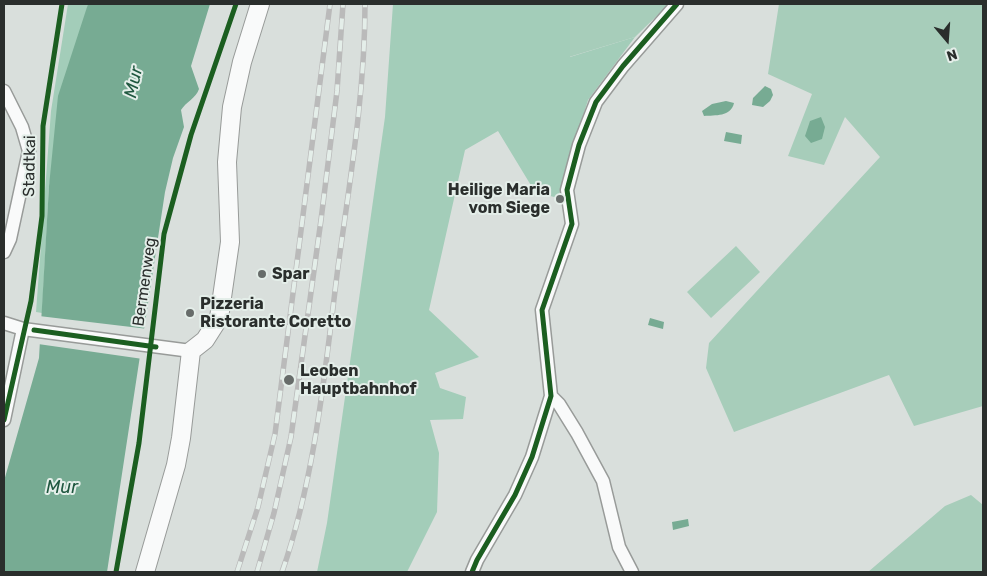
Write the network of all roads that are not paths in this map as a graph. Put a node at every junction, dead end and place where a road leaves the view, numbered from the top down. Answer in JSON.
{"nodes":[{"id":1,"x":260,"y":4,"type":"edge"},
{"id":2,"x":677,"y":4,"type":"edge"},
{"id":3,"x":4,"y":91,"type":"edge"},
{"id":4,"x":4,"y":252,"type":"edge"},
{"id":5,"x":4,"y":323,"type":"edge"},
{"id":6,"x":29,"y":329,"type":"junction"},
{"id":7,"x":191,"y":351,"type":"junction"},
{"id":8,"x":551,"y":396,"type":"junction"},
{"id":9,"x":4,"y":420,"type":"edge"},
{"id":10,"x":145,"y":572,"type":"edge"},
{"id":11,"x":472,"y":572,"type":"edge"},
{"id":12,"x":632,"y":572,"type":"edge"}],
"edges":[{"from":1,"to":7,"type":"main road"},
{"from":2,"to":8,"type":"street"},
{"from":3,"to":4,"type":"street"},
{"from":5,"to":6,"type":"street"},
{"from":6,"to":7,"type":"street"},
{"from":6,"to":9,"type":"street"},
{"from":7,"to":10,"type":"main road"},
{"from":8,"to":11,"type":"street"},
{"from":8,"to":12,"type":"street"}]}
